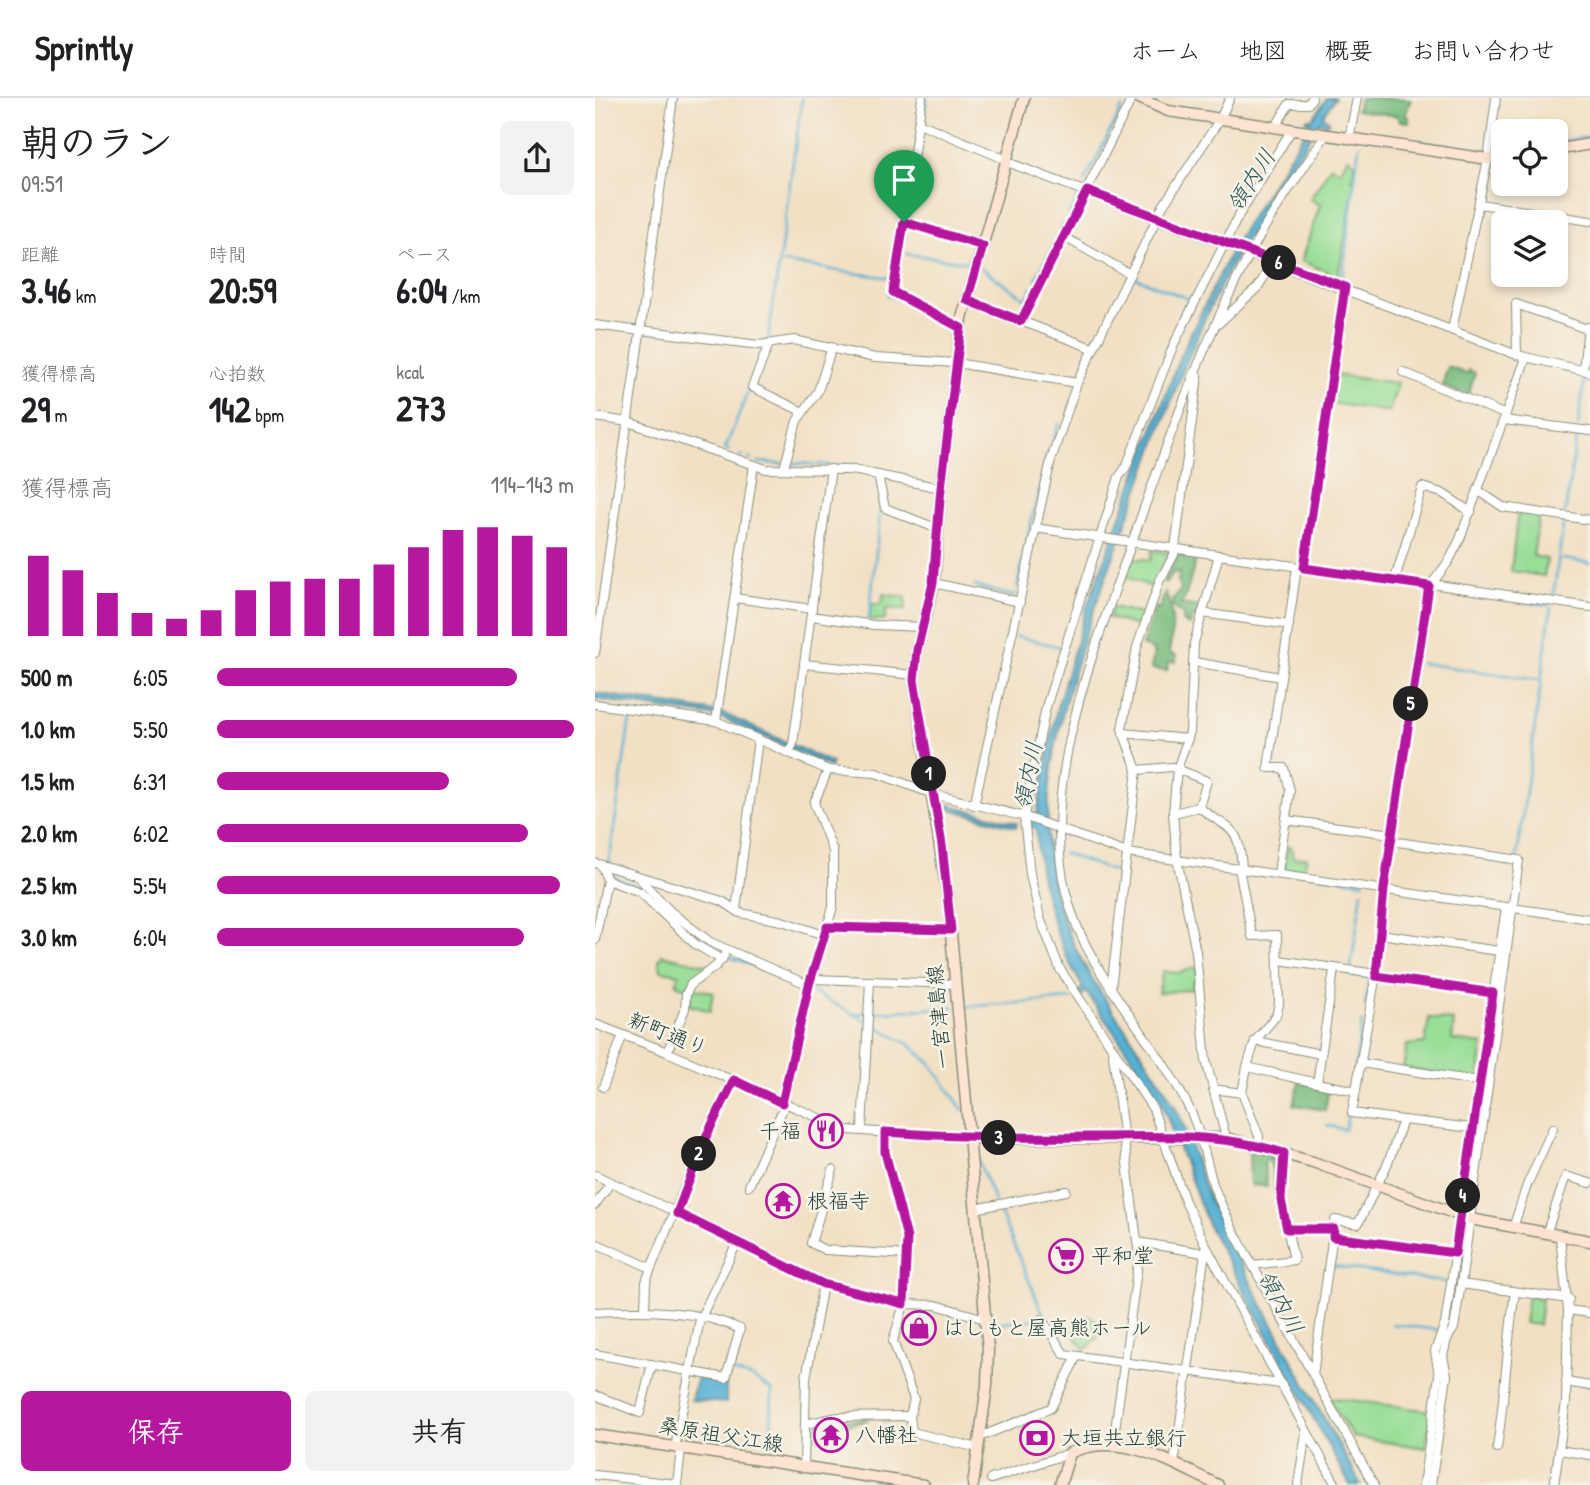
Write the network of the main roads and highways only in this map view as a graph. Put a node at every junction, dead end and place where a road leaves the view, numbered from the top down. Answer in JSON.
{"nodes":[{"id":1,"x":1024,"y":98,"type":"edge"},
{"id":2,"x":1139,"y":98,"type":"edge"},
{"id":3,"x":1590,"y":144,"type":"edge"},
{"id":4,"x":1568,"y":148,"type":"edge"},
{"id":5,"x":1491,"y":159,"type":"edge"},
{"id":6,"x":968,"y":1138,"type":"junction"},
{"id":7,"x":1590,"y":1241,"type":"edge"},
{"id":8,"x":595,"y":1435,"type":"edge"},
{"id":9,"x":882,"y":1482,"type":"edge"},
{"id":10,"x":1205,"y":1482,"type":"edge"},
{"id":11,"x":924,"y":1485,"type":"edge"},
{"id":12,"x":973,"y":1485,"type":"edge"},
{"id":13,"x":1060,"y":1485,"type":"edge"},
{"id":14,"x":1218,"y":1485,"type":"edge"}],
"edges":[{"from":1,"to":6,"type":"main road","name":"一宮津島線"},
{"from":2,"to":5,"type":"main road"},
{"from":3,"to":4,"type":"main road"},
{"from":6,"to":7,"type":"main road"},
{"from":6,"to":12,"type":"main road","name":"一宮津島線"},
{"from":8,"to":9,"type":"main road","name":"桑原祖父江線"},
{"from":9,"to":11,"type":"main road","name":"桑原祖父江線"},
{"from":10,"to":13,"type":"main road"},
{"from":10,"to":14,"type":"main road"}]}
